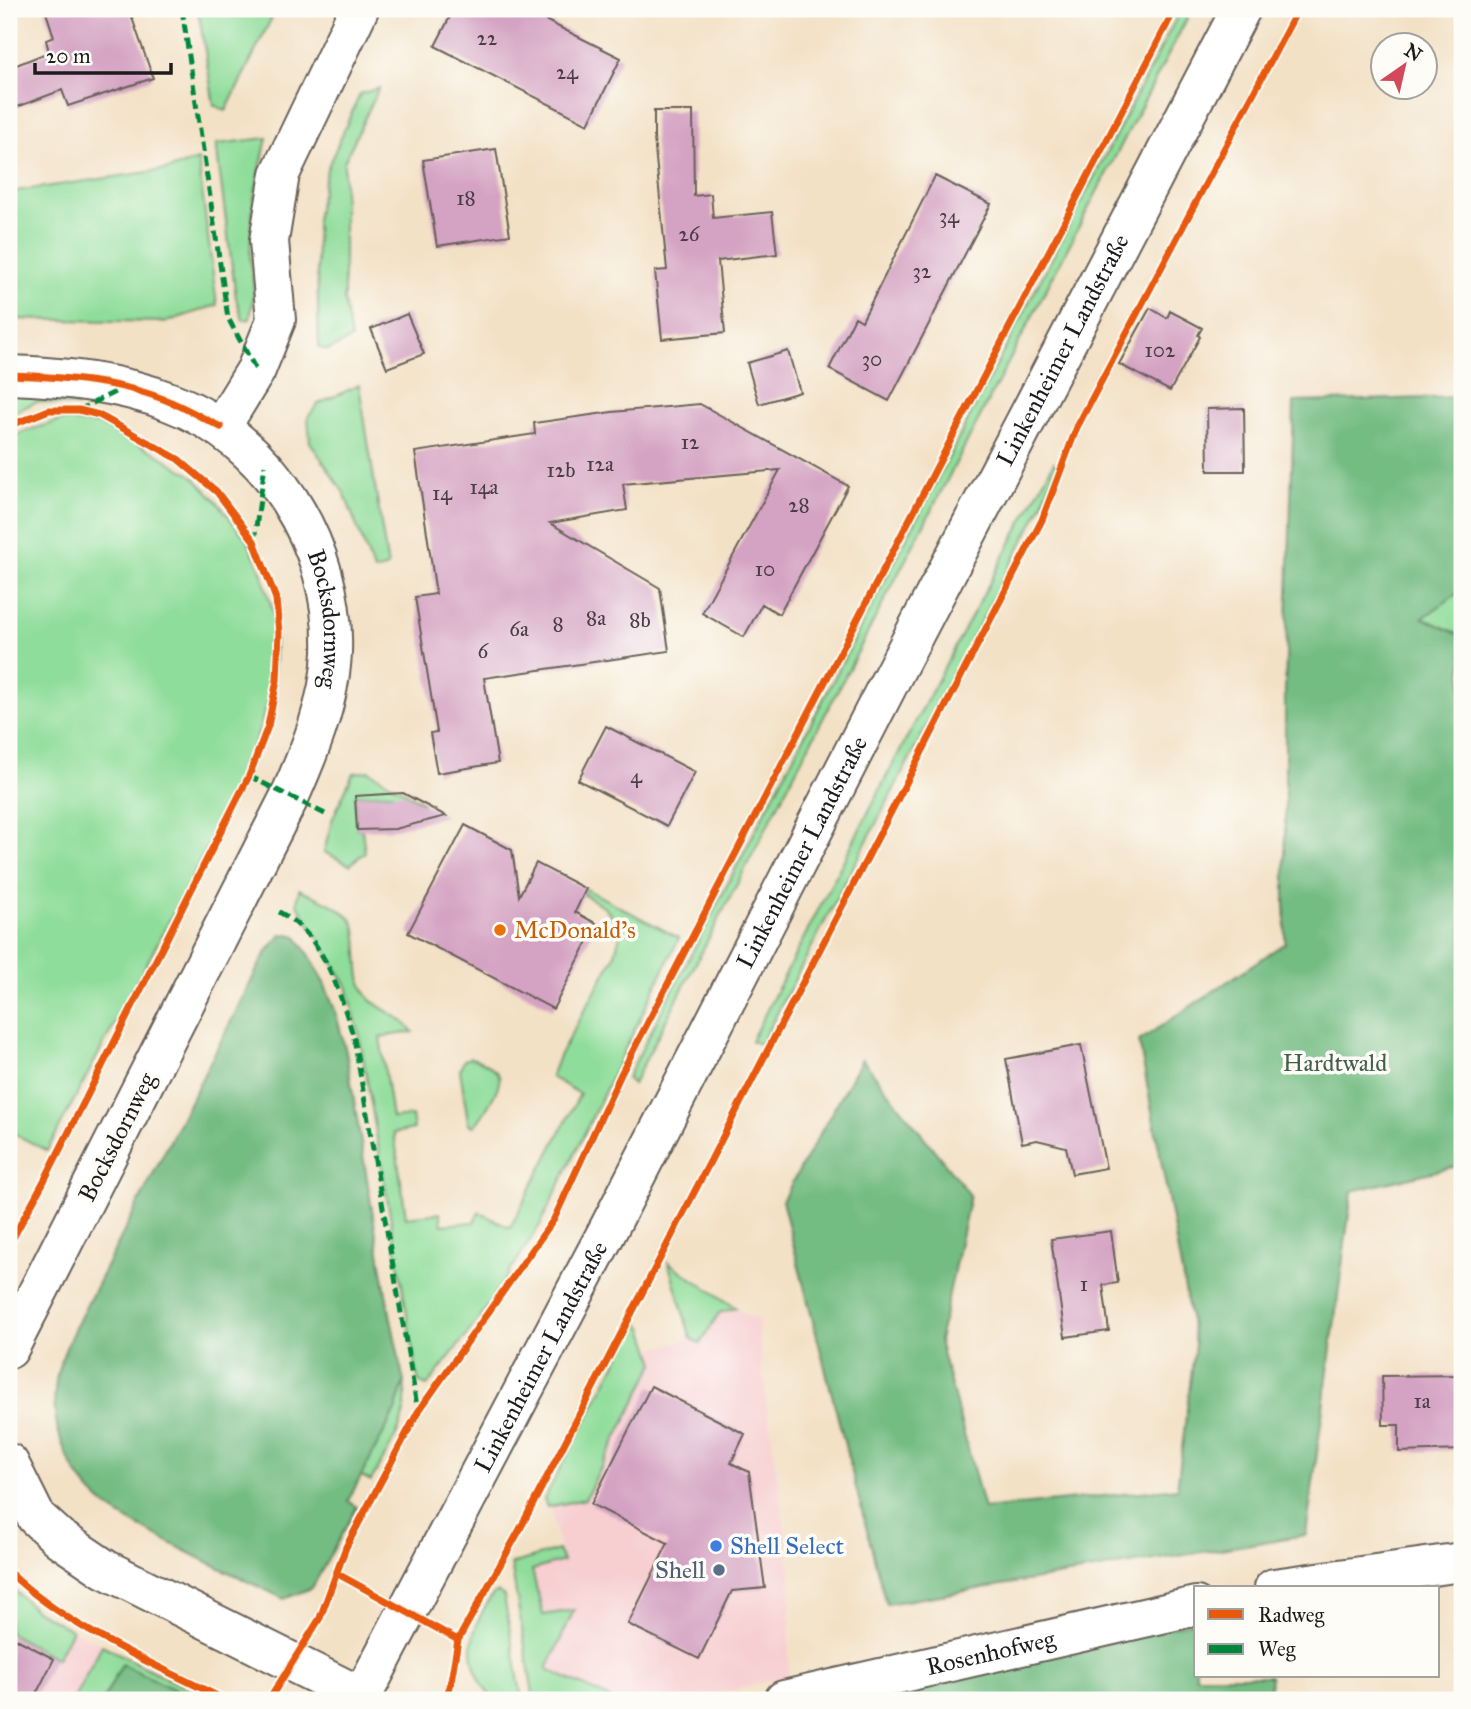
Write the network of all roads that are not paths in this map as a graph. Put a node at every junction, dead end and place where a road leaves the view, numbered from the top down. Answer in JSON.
{"nodes":[{"id":1,"x":359,"y":9,"type":"edge"},
{"id":2,"x":1241,"y":9,"type":"edge"},
{"id":3,"x":9,"y":374,"type":"edge"},
{"id":4,"x":221,"y":428,"type":"junction"},
{"id":5,"x":9,"y":1349,"type":"edge"},
{"id":6,"x":9,"y":1463,"type":"edge"},
{"id":7,"x":1462,"y":1562,"type":"edge"},
{"id":8,"x":1288,"y":1586,"type":"edge"},
{"id":9,"x":1194,"y":1606,"type":"edge"},
{"id":10,"x":363,"y":1699,"type":"edge"},
{"id":11,"x":783,"y":1700,"type":"edge"}],
"edges":[{"from":1,"to":4,"type":"main road"},
{"from":2,"to":10,"type":"main road","name":"Linkenheimer Landstraße"},
{"from":3,"to":4,"type":"main road","name":"Bocksdornweg"},
{"from":4,"to":5,"type":"main road","name":"Bocksdornweg"},
{"from":6,"to":10,"type":"main road"},
{"from":7,"to":8,"type":"main road"},
{"from":9,"to":11,"type":"main road","name":"Rosenhofweg"}]}
